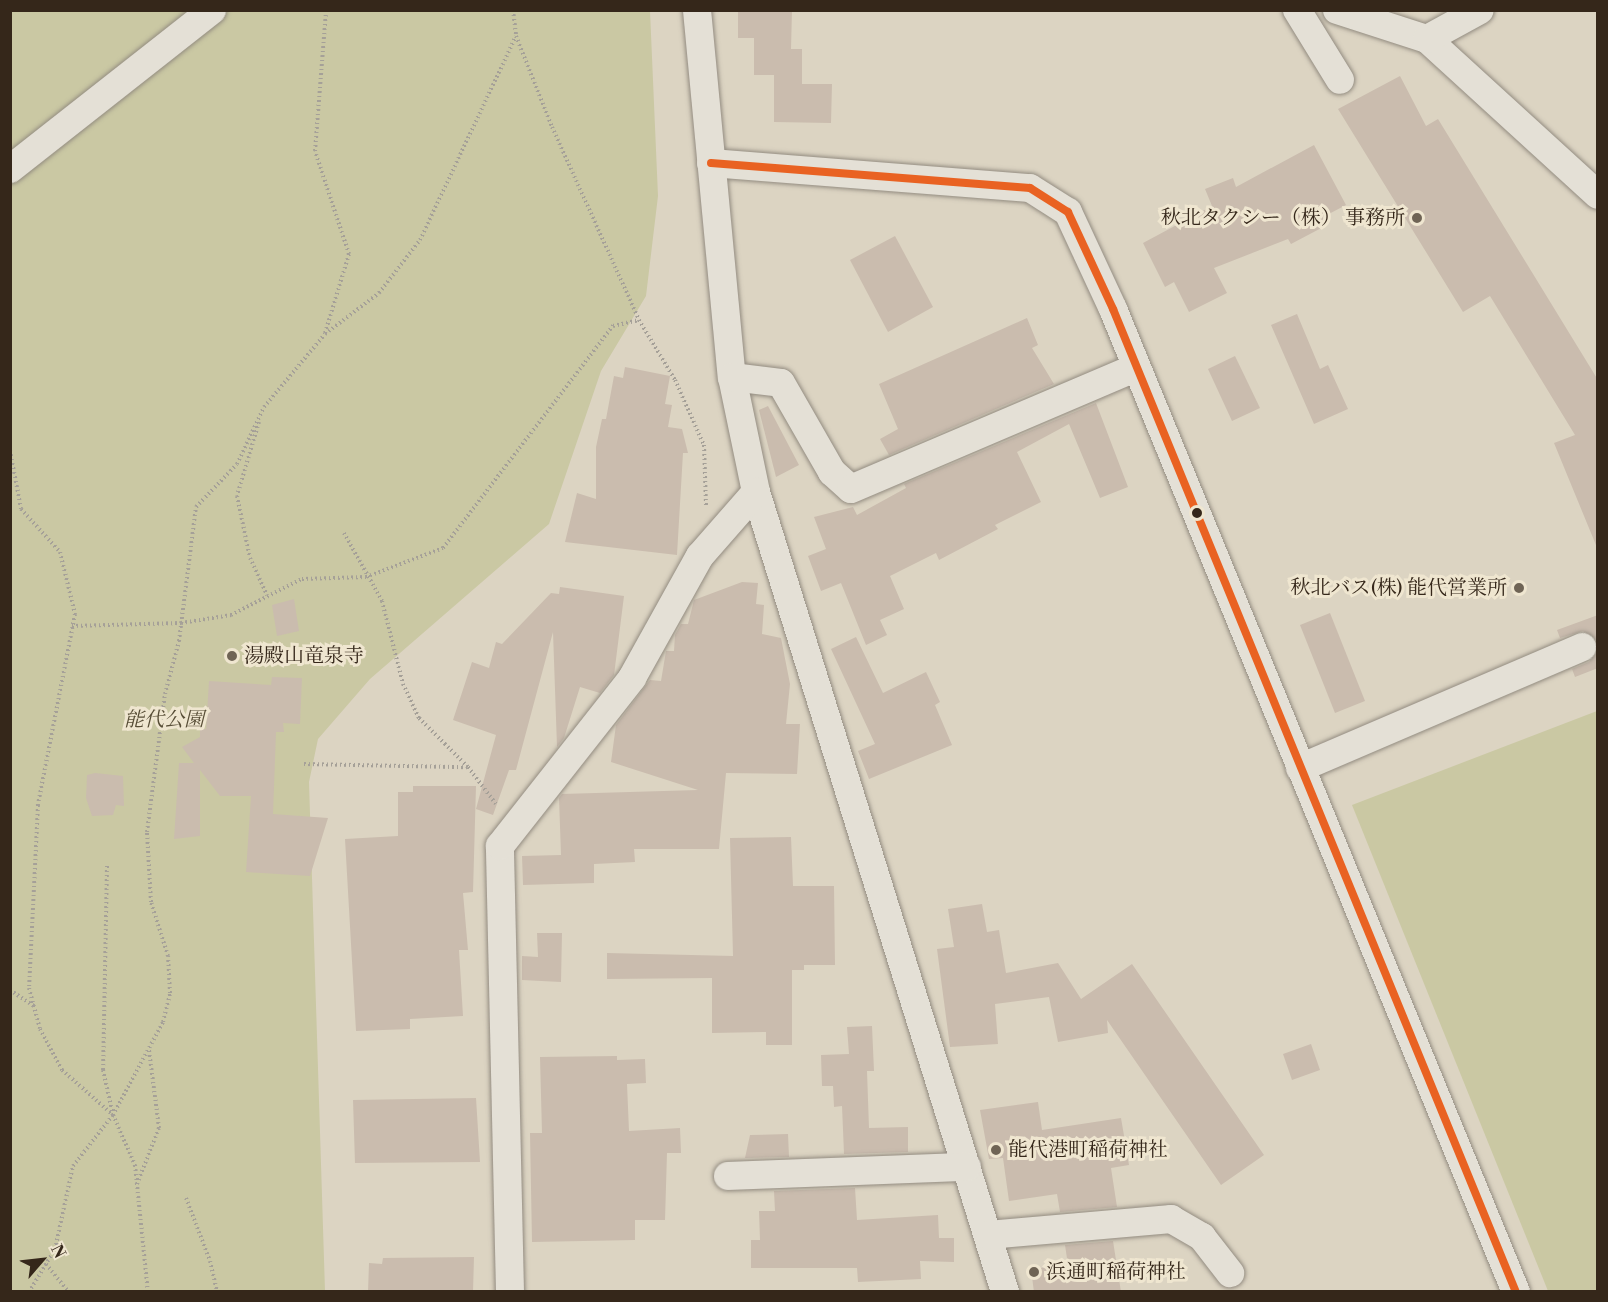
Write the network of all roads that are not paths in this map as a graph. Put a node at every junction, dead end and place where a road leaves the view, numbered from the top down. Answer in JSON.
{"nodes":[{"id":1,"x":212,"y":10,"type":"edge"},
{"id":2,"x":697,"y":10,"type":"edge"},
{"id":3,"x":1297,"y":10,"type":"edge"},
{"id":4,"x":1337,"y":10,"type":"edge"},
{"id":5,"x":1480,"y":10,"type":"edge"},
{"id":6,"x":1427,"y":39,"type":"junction"},
{"id":7,"x":1340,"y":80,"type":"dead end"},
{"id":8,"x":711,"y":163,"type":"junction"},
{"id":9,"x":10,"y":169,"type":"edge"},
{"id":10,"x":1598,"y":195,"type":"edge"},
{"id":11,"x":1135,"y":368,"type":"junction"},
{"id":12,"x":732,"y":377,"type":"junction"},
{"id":13,"x":756,"y":492,"type":"junction"},
{"id":14,"x":1582,"y":647,"type":"dead end"},
{"id":15,"x":1300,"y":768,"type":"junction"},
{"id":16,"x":967,"y":1167,"type":"junction"},
{"id":17,"x":728,"y":1176,"type":"dead end"},
{"id":18,"x":988,"y":1235,"type":"junction"},
{"id":19,"x":1230,"y":1273,"type":"dead end"},
{"id":20,"x":510,"y":1292,"type":"edge"},
{"id":21,"x":1005,"y":1292,"type":"edge"},
{"id":22,"x":1516,"y":1292,"type":"edge"}],
"edges":[{"from":1,"to":9,"type":"street"},
{"from":2,"to":8,"type":"street"},
{"from":3,"to":7,"type":"street"},
{"from":4,"to":6,"type":"street"},
{"from":5,"to":6,"type":"street"},
{"from":6,"to":10,"type":"street"},
{"from":8,"to":11,"type":"street"},
{"from":8,"to":12,"type":"street"},
{"from":11,"to":12,"type":"street"},
{"from":11,"to":15,"type":"street"},
{"from":12,"to":13,"type":"street"},
{"from":13,"to":16,"type":"street"},
{"from":13,"to":20,"type":"street"},
{"from":14,"to":15,"type":"street"},
{"from":15,"to":22,"type":"street"},
{"from":16,"to":17,"type":"street"},
{"from":16,"to":18,"type":"street"},
{"from":18,"to":19,"type":"street"},
{"from":18,"to":21,"type":"street"}]}
